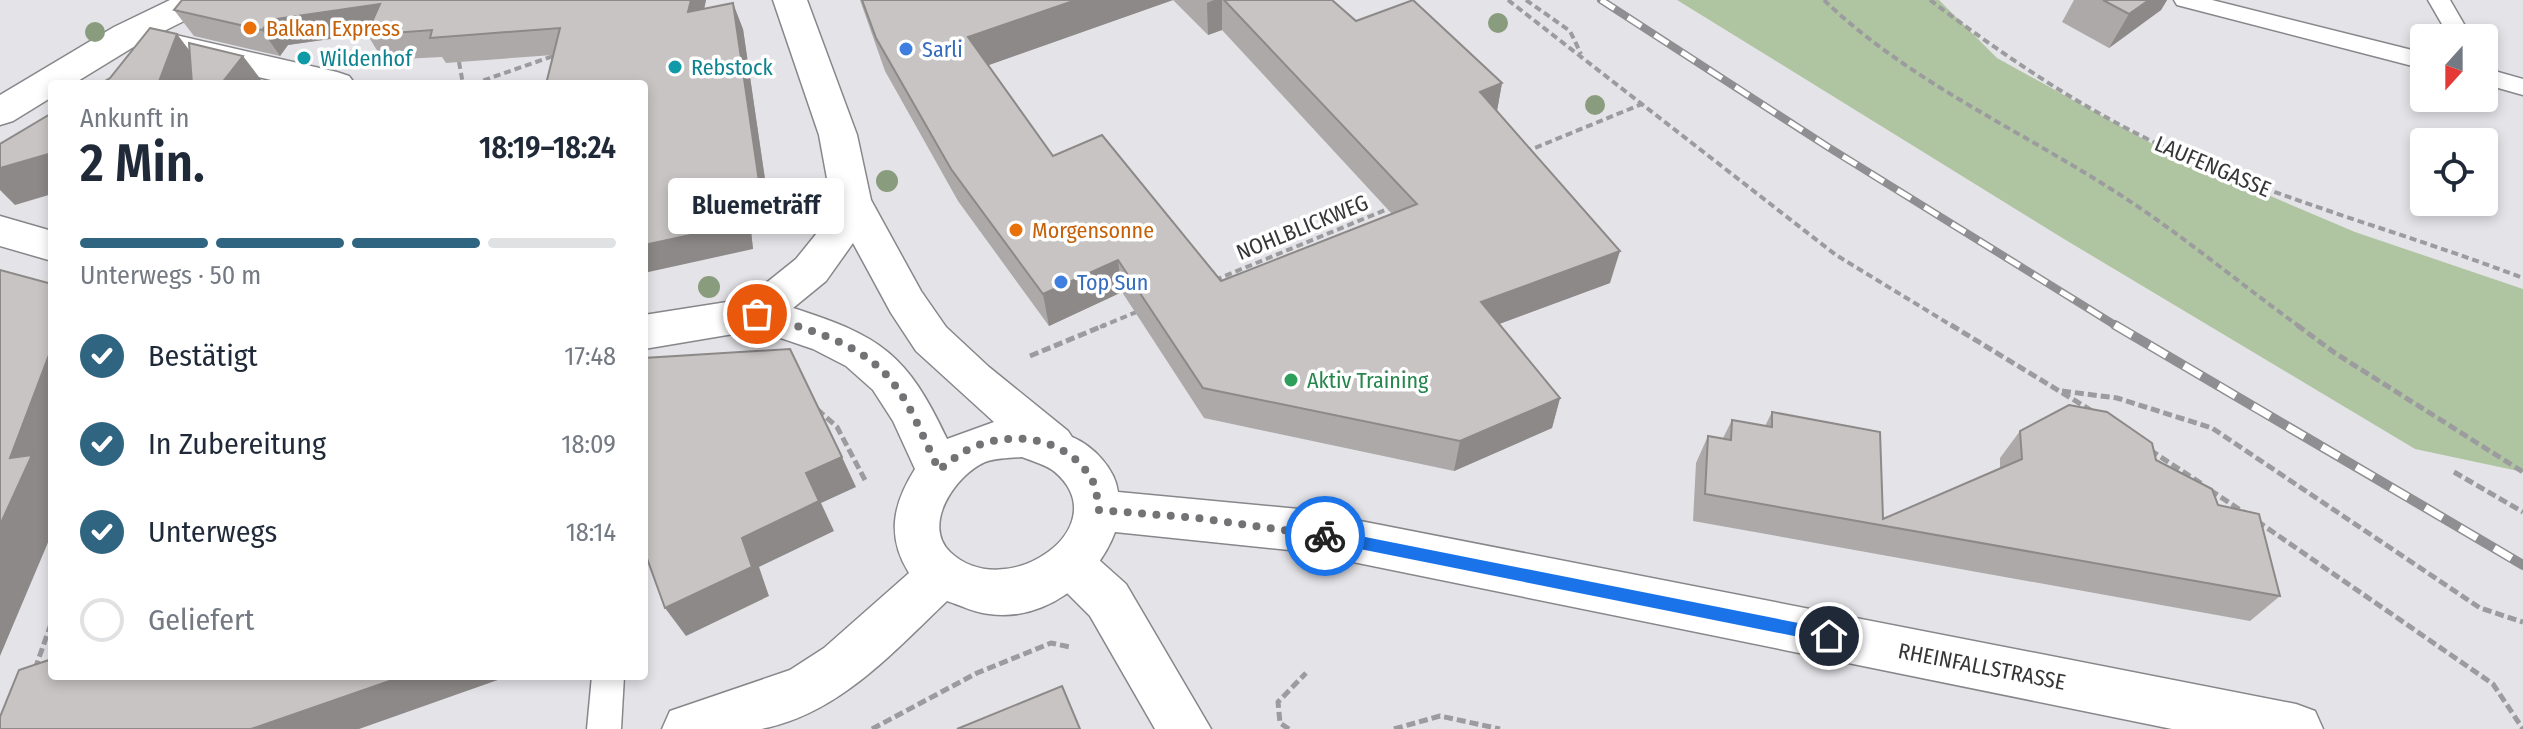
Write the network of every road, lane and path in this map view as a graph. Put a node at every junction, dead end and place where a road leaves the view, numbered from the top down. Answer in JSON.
{"nodes":[{"id":1,"x":198,"y":0,"type":"edge"},
{"id":2,"x":790,"y":0,"type":"edge"},
{"id":3,"x":1508,"y":0,"type":"edge"},
{"id":4,"x":1526,"y":0,"type":"edge"},
{"id":5,"x":1824,"y":0,"type":"edge"},
{"id":6,"x":1930,"y":0,"type":"edge"},
{"id":7,"x":2185,"y":0,"type":"edge"},
{"id":8,"x":2439,"y":0,"type":"edge"},
{"id":9,"x":2454,"y":24,"type":"edge"},
{"id":10,"x":127,"y":35,"type":"junction"},
{"id":11,"x":571,"y":50,"type":"edge"},
{"id":12,"x":1582,"y":56,"type":"junction"},
{"id":13,"x":2410,"y":57,"type":"edge"},
{"id":14,"x":459,"y":62,"type":"edge"},
{"id":15,"x":53,"y":80,"type":"edge"},
{"id":16,"x":320,"y":80,"type":"edge"},
{"id":17,"x":462,"y":80,"type":"edge"},
{"id":18,"x":485,"y":80,"type":"edge"},
{"id":19,"x":2498,"y":80,"type":"edge"},
{"id":20,"x":48,"y":83,"type":"edge"},
{"id":21,"x":2523,"y":87,"type":"edge"},
{"id":22,"x":1643,"y":103,"type":"junction"},
{"id":23,"x":0,"y":112,"type":"edge"},
{"id":24,"x":1524,"y":152,"type":"edge"},
{"id":25,"x":851,"y":200,"type":"junction"},
{"id":26,"x":1392,"y":207,"type":"edge"},
{"id":27,"x":0,"y":231,"type":"edge"},
{"id":28,"x":48,"y":245,"type":"edge"},
{"id":29,"x":2523,"y":278,"type":"edge"},
{"id":30,"x":1215,"y":280,"type":"edge"},
{"id":31,"x":1141,"y":310,"type":"edge"},
{"id":32,"x":757,"y":314,"type":"junction"},
{"id":33,"x":648,"y":331,"type":"edge"},
{"id":34,"x":973,"y":379,"type":"junction"},
{"id":35,"x":2061,"y":391,"type":"junction"},
{"id":36,"x":808,"y":402,"type":"edge"},
{"id":37,"x":2099,"y":416,"type":"edge"},
{"id":38,"x":2138,"y":442,"type":"edge"},
{"id":39,"x":1052,"y":444,"type":"junction"},
{"id":40,"x":939,"y":470,"type":"junction"},
{"id":41,"x":2454,"y":472,"type":"dead end"},
{"id":42,"x":2523,"y":472,"type":"edge"},
{"id":43,"x":865,"y":480,"type":"dead end"},
{"id":44,"x":1099,"y":510,"type":"junction"},
{"id":45,"x":2523,"y":512,"type":"edge"},
{"id":46,"x":1071,"y":565,"type":"junction"},
{"id":47,"x":941,"y":575,"type":"junction"},
{"id":48,"x":2523,"y":622,"type":"edge"},
{"id":49,"x":48,"y":632,"type":"edge"},
{"id":50,"x":1082,"y":650,"type":"dead end"},
{"id":51,"x":1306,"y":673,"type":"dead end"},
{"id":52,"x":32,"y":675,"type":"edge"},
{"id":53,"x":608,"y":680,"type":"edge"},
{"id":54,"x":2207,"y":720,"type":"edge"},
{"id":55,"x":604,"y":729,"type":"edge"},
{"id":56,"x":689,"y":729,"type":"edge"},
{"id":57,"x":872,"y":729,"type":"edge"},
{"id":58,"x":1184,"y":729,"type":"edge"},
{"id":59,"x":1289,"y":729,"type":"edge"},
{"id":60,"x":1394,"y":729,"type":"edge"},
{"id":61,"x":1500,"y":729,"type":"edge"},
{"id":62,"x":2296,"y":729,"type":"edge"},
{"id":63,"x":2523,"y":729,"type":"edge"}],
"edges":[{"from":1,"to":10,"type":"street"},
{"from":2,"to":25,"type":"street"},
{"from":3,"to":12,"type":"path"},
{"from":4,"to":12,"type":"path"},
{"from":5,"to":42,"type":"path"},
{"from":6,"to":29,"type":"path","name":"LAUFENGASSE"},
{"from":7,"to":13,"type":"lane"},
{"from":8,"to":9,"type":"lane"},
{"from":10,"to":15,"type":"street"},
{"from":10,"to":16,"type":"street"},
{"from":11,"to":18,"type":"path"},
{"from":12,"to":22,"type":"path"},
{"from":14,"to":17,"type":"path"},
{"from":19,"to":21,"type":"lane"},
{"from":20,"to":23,"type":"street"},
{"from":22,"to":24,"type":"path"},
{"from":22,"to":35,"type":"path"},
{"from":25,"to":32,"type":"street"},
{"from":25,"to":34,"type":"street"},
{"from":26,"to":30,"type":"path","name":"NOHLBLICKWEG"},
{"from":27,"to":28,"type":"street"},
{"from":31,"to":34,"type":"path"},
{"from":32,"to":33,"type":"street"},
{"from":32,"to":40,"type":"street"},
{"from":34,"to":39,"type":"street"},
{"from":35,"to":37,"type":"path"},
{"from":35,"to":48,"type":"path"},
{"from":36,"to":43,"type":"path"},
{"from":38,"to":63,"type":"path"},
{"from":39,"to":40,"type":"street"},
{"from":39,"to":44,"type":"street"},
{"from":40,"to":47,"type":"street"},
{"from":41,"to":45,"type":"path"},
{"from":44,"to":46,"type":"street"},
{"from":44,"to":54,"type":"street","name":"RHEINFALLSTRASSE"},
{"from":46,"to":47,"type":"street"},
{"from":46,"to":58,"type":"street"},
{"from":47,"to":56,"type":"street"},
{"from":49,"to":52,"type":"path"},
{"from":50,"to":57,"type":"path"},
{"from":51,"to":59,"type":"path"},
{"from":53,"to":55,"type":"lane"},
{"from":54,"to":62,"type":"street","name":"RHEINFALLSTRASSE"},
{"from":60,"to":61,"type":"path"}]}
